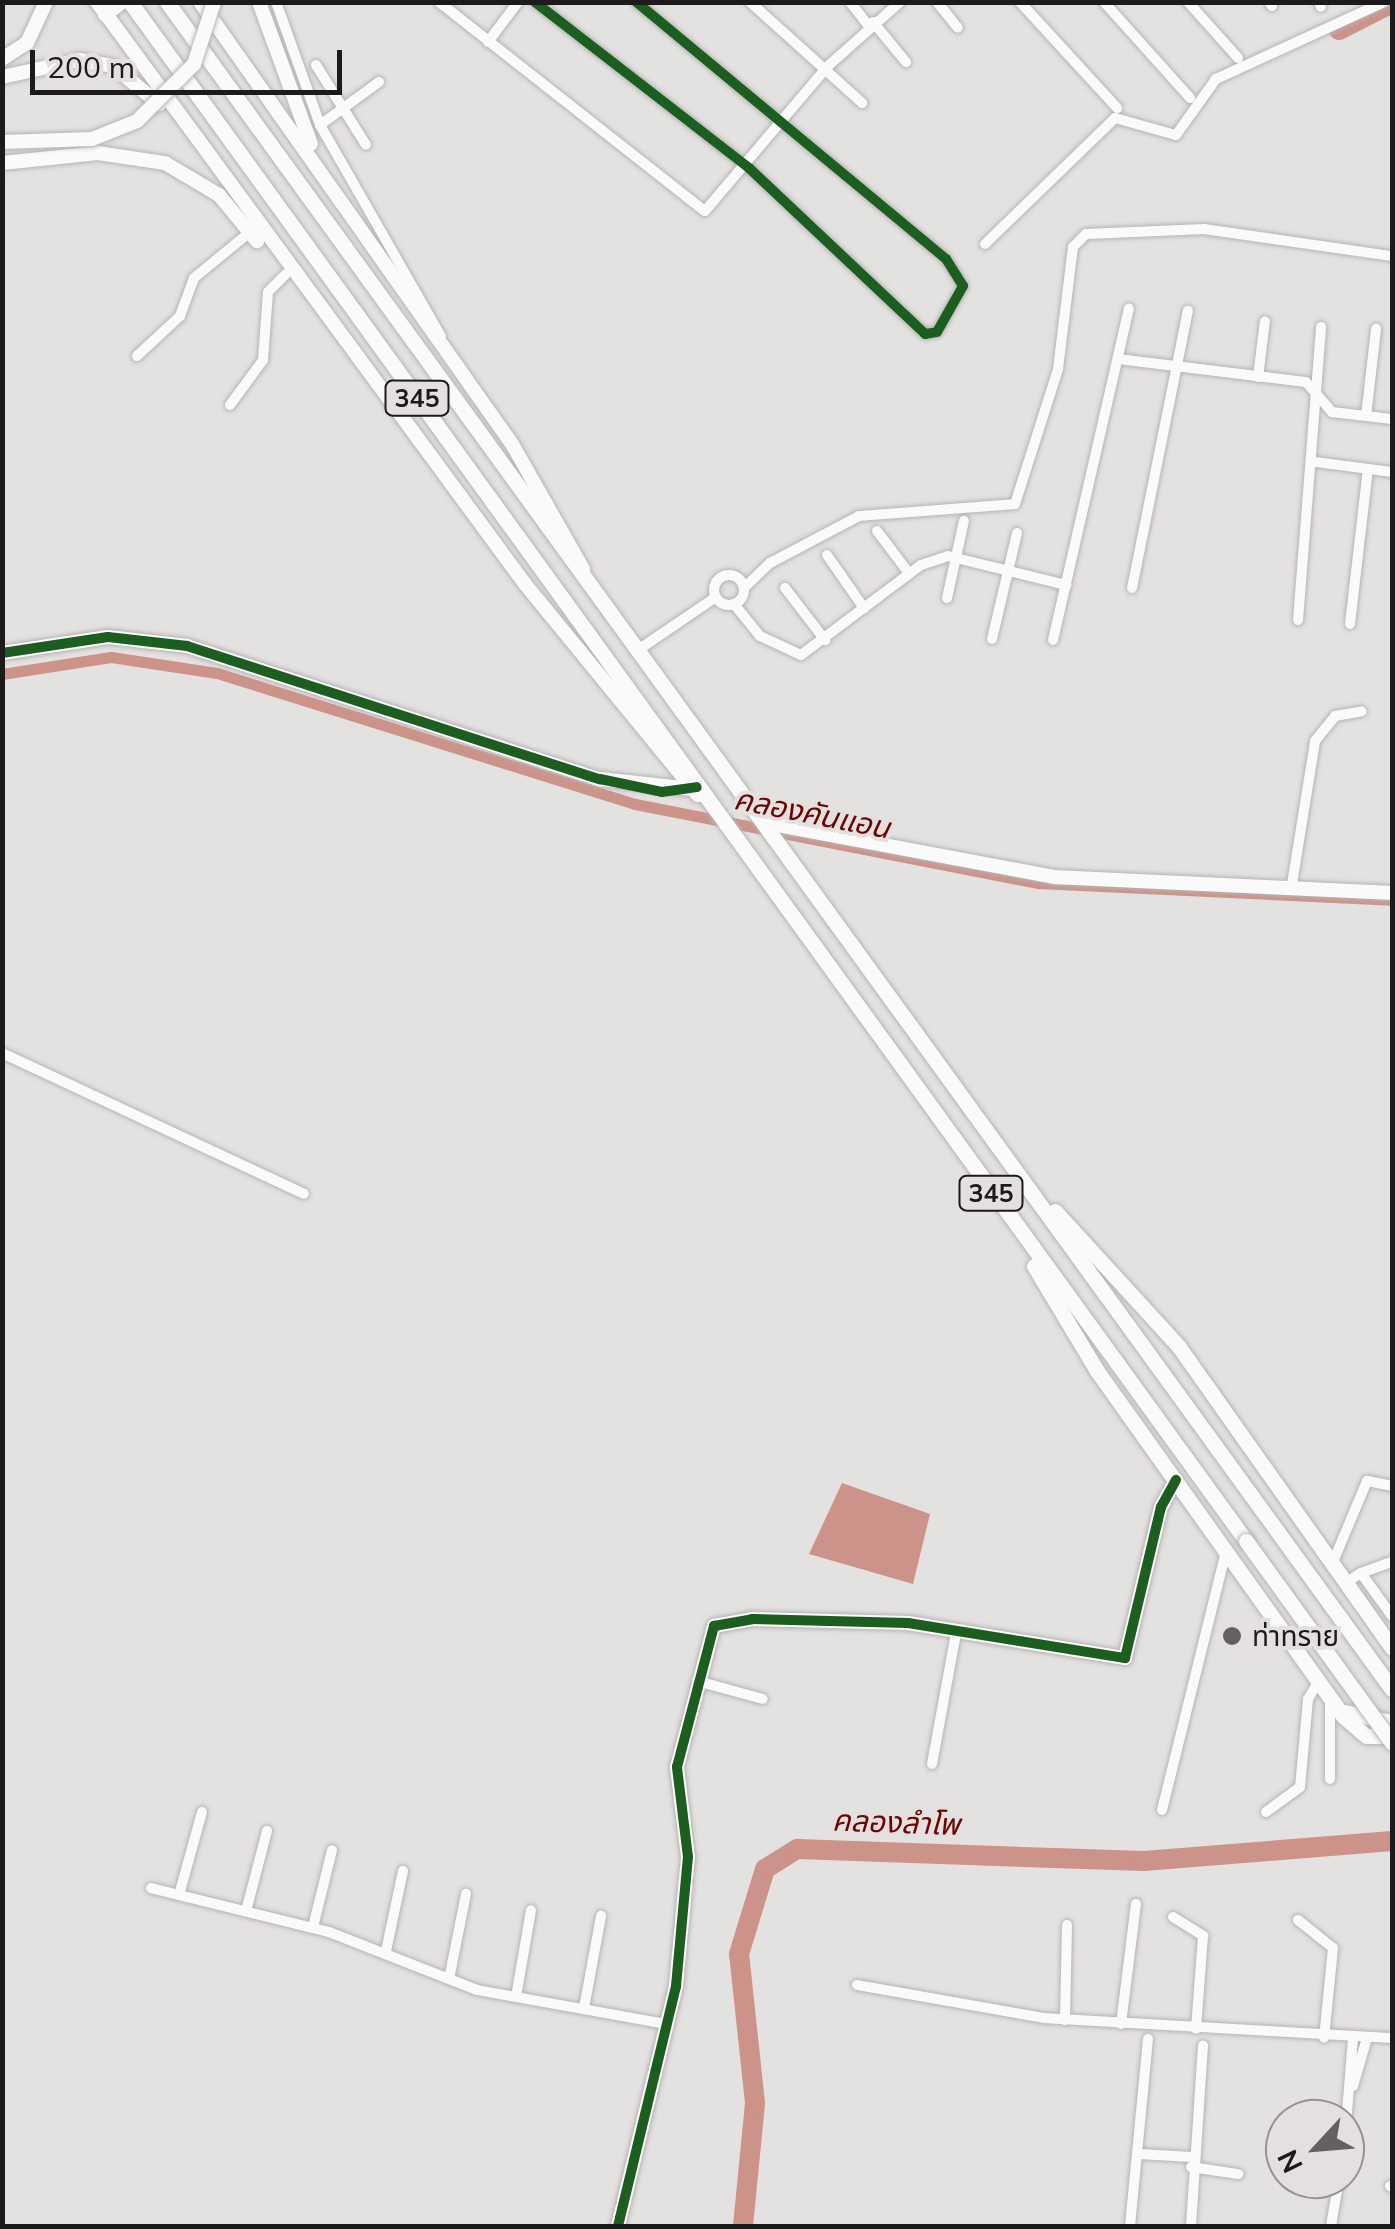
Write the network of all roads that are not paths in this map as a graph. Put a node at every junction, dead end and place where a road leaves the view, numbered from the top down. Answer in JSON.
{"nodes":[{"id":1,"x":46,"y":2,"type":"edge"},
{"id":2,"x":120,"y":2,"type":"edge"},
{"id":3,"x":130,"y":2,"type":"edge"},
{"id":4,"x":166,"y":2,"type":"edge"},
{"id":5,"x":200,"y":2,"type":"edge"},
{"id":6,"x":214,"y":2,"type":"edge"},
{"id":7,"x":259,"y":2,"type":"edge"},
{"id":8,"x":276,"y":2,"type":"edge"},
{"id":9,"x":439,"y":2,"type":"edge"},
{"id":10,"x":518,"y":2,"type":"edge"},
{"id":11,"x":535,"y":2,"type":"edge"},
{"id":12,"x":636,"y":2,"type":"edge"},
{"id":13,"x":750,"y":2,"type":"edge"},
{"id":14,"x":850,"y":2,"type":"edge"},
{"id":15,"x":900,"y":2,"type":"edge"},
{"id":16,"x":937,"y":2,"type":"edge"},
{"id":17,"x":1020,"y":2,"type":"edge"},
{"id":18,"x":1104,"y":2,"type":"edge"},
{"id":19,"x":1188,"y":2,"type":"edge"},
{"id":20,"x":1384,"y":2,"type":"edge"},
{"id":21,"x":101,"y":8,"type":"edge"},
{"id":22,"x":1360,"y":8,"type":"edge"},
{"id":23,"x":871,"y":24,"type":"junction"},
{"id":24,"x":958,"y":28,"type":"dead end"},
{"id":25,"x":488,"y":42,"type":"junction"},
{"id":26,"x":1238,"y":58,"type":"dead end"},
{"id":27,"x":2,"y":59,"type":"edge"},
{"id":28,"x":906,"y":62,"type":"dead end"},
{"id":29,"x":316,"y":65,"type":"dead end"},
{"id":30,"x":828,"y":66,"type":"junction"},
{"id":31,"x":2,"y":77,"type":"edge"},
{"id":32,"x":379,"y":82,"type":"dead end"},
{"id":33,"x":1190,"y":98,"type":"dead end"},
{"id":34,"x":862,"y":102,"type":"dead end"},
{"id":35,"x":337,"y":108,"type":"junction"},
{"id":36,"x":1117,"y":108,"type":"dead end"},
{"id":37,"x":787,"y":121,"type":"junction"},
{"id":38,"x":320,"y":125,"type":"junction"},
{"id":39,"x":2,"y":142,"type":"edge"},
{"id":40,"x":366,"y":145,"type":"dead end"},
{"id":41,"x":2,"y":163,"type":"edge"},
{"id":42,"x":749,"y":168,"type":"junction"},
{"id":43,"x":233,"y":193,"type":"junction"},
{"id":44,"x":352,"y":214,"type":"junction"},
{"id":45,"x":250,"y":232,"type":"junction"},
{"id":46,"x":985,"y":244,"type":"dead end"},
{"id":47,"x":1392,"y":256,"type":"edge"},
{"id":48,"x":286,"y":274,"type":"junction"},
{"id":49,"x":1129,"y":310,"type":"dead end"},
{"id":50,"x":1188,"y":311,"type":"dead end"},
{"id":51,"x":1266,"y":321,"type":"dead end"},
{"id":52,"x":1321,"y":328,"type":"dead end"},
{"id":53,"x":1376,"y":330,"type":"dead end"},
{"id":54,"x":446,"y":348,"type":"junction"},
{"id":55,"x":137,"y":356,"type":"dead end"},
{"id":56,"x":1118,"y":359,"type":"junction"},
{"id":57,"x":1175,"y":366,"type":"junction"},
{"id":58,"x":1258,"y":376,"type":"junction"},
{"id":59,"x":1312,"y":389,"type":"junction"},
{"id":60,"x":230,"y":405,"type":"dead end"},
{"id":61,"x":399,"y":416,"type":"junction"},
{"id":62,"x":1366,"y":416,"type":"junction"},
{"id":63,"x":1392,"y":419,"type":"edge"},
{"id":64,"x":1316,"y":462,"type":"junction"},
{"id":65,"x":1368,"y":469,"type":"junction"},
{"id":66,"x":1392,"y":472,"type":"edge"},
{"id":67,"x":964,"y":520,"type":"dead end"},
{"id":68,"x":878,"y":531,"type":"dead end"},
{"id":69,"x":1017,"y":533,"type":"dead end"},
{"id":70,"x":826,"y":555,"type":"dead end"},
{"id":71,"x":956,"y":557,"type":"junction"},
{"id":72,"x":1009,"y":568,"type":"junction"},
{"id":73,"x":909,"y":572,"type":"junction"},
{"id":74,"x":1066,"y":584,"type":"junction"},
{"id":75,"x":744,"y":588,"type":"junction"},
{"id":76,"x":785,"y":588,"type":"dead end"},
{"id":77,"x":1132,"y":588,"type":"dead end"},
{"id":78,"x":595,"y":592,"type":"junction"},
{"id":79,"x":716,"y":597,"type":"junction"},
{"id":80,"x":947,"y":598,"type":"dead end"},
{"id":81,"x":734,"y":604,"type":"junction"},
{"id":82,"x":864,"y":608,"type":"junction"},
{"id":83,"x":1298,"y":620,"type":"dead end"},
{"id":84,"x":1350,"y":624,"type":"dead end"},
{"id":85,"x":992,"y":639,"type":"dead end"},
{"id":86,"x":825,"y":640,"type":"junction"},
{"id":87,"x":1053,"y":640,"type":"dead end"},
{"id":88,"x":638,"y":650,"type":"junction"},
{"id":89,"x":2,"y":653,"type":"edge"},
{"id":90,"x":1362,"y":712,"type":"dead end"},
{"id":91,"x":697,"y":794,"type":"junction"},
{"id":92,"x":768,"y":826,"type":"junction"},
{"id":93,"x":1291,"y":890,"type":"junction"},
{"id":94,"x":1392,"y":893,"type":"edge"},
{"id":95,"x":2,"y":1053,"type":"edge"},
{"id":96,"x":982,"y":1181,"type":"junction"},
{"id":97,"x":304,"y":1194,"type":"dead end"},
{"id":98,"x":1032,"y":1194,"type":"junction"},
{"id":99,"x":1192,"y":1365,"type":"junction"},
{"id":100,"x":1130,"y":1383,"type":"junction"},
{"id":101,"x":1173,"y":1386,"type":"junction"},
{"id":102,"x":1115,"y":1396,"type":"junction"},
{"id":103,"x":1176,"y":1480,"type":"junction"},
{"id":104,"x":1392,"y":1486,"type":"edge"},
{"id":105,"x":1226,"y":1552,"type":"junction"},
{"id":106,"x":1333,"y":1562,"type":"junction"},
{"id":107,"x":1392,"y":1562,"type":"edge"},
{"id":108,"x":1354,"y":1578,"type":"junction"},
{"id":109,"x":1392,"y":1616,"type":"edge"},
{"id":110,"x":956,"y":1634,"type":"junction"},
{"id":111,"x":1392,"y":1648,"type":"edge"},
{"id":112,"x":695,"y":1680,"type":"junction"},
{"id":113,"x":1319,"y":1681,"type":"junction"},
{"id":114,"x":1392,"y":1689,"type":"edge"},
{"id":115,"x":763,"y":1699,"type":"dead end"},
{"id":116,"x":1334,"y":1702,"type":"junction"},
{"id":117,"x":1392,"y":1722,"type":"edge"},
{"id":118,"x":1392,"y":1736,"type":"edge"},
{"id":119,"x":1392,"y":1743,"type":"edge"},
{"id":120,"x":932,"y":1764,"type":"dead end"},
{"id":121,"x":1330,"y":1779,"type":"dead end"},
{"id":122,"x":1162,"y":1810,"type":"dead end"},
{"id":123,"x":202,"y":1812,"type":"dead end"},
{"id":124,"x":1266,"y":1812,"type":"dead end"},
{"id":125,"x":267,"y":1831,"type":"dead end"},
{"id":126,"x":332,"y":1850,"type":"dead end"},
{"id":127,"x":402,"y":1871,"type":"dead end"},
{"id":128,"x":151,"y":1888,"type":"dead end"},
{"id":129,"x":466,"y":1894,"type":"dead end"},
{"id":130,"x":179,"y":1895,"type":"junction"},
{"id":131,"x":1136,"y":1904,"type":"dead end"},
{"id":132,"x":531,"y":1910,"type":"dead end"},
{"id":133,"x":246,"y":1911,"type":"junction"},
{"id":134,"x":602,"y":1916,"type":"dead end"},
{"id":135,"x":1173,"y":1917,"type":"dead end"},
{"id":136,"x":1298,"y":1920,"type":"dead end"},
{"id":137,"x":1067,"y":1925,"type":"dead end"},
{"id":138,"x":313,"y":1928,"type":"junction"},
{"id":139,"x":386,"y":1951,"type":"junction"},
{"id":140,"x":449,"y":1979,"type":"junction"},
{"id":141,"x":857,"y":1985,"type":"dead end"},
{"id":142,"x":516,"y":1997,"type":"junction"},
{"id":143,"x":584,"y":2008,"type":"junction"},
{"id":144,"x":1065,"y":2020,"type":"junction"},
{"id":145,"x":666,"y":2024,"type":"junction"},
{"id":146,"x":1122,"y":2024,"type":"junction"},
{"id":147,"x":1196,"y":2029,"type":"junction"},
{"id":148,"x":1324,"y":2038,"type":"junction"},
{"id":149,"x":1353,"y":2038,"type":"junction"},
{"id":150,"x":1367,"y":2038,"type":"junction"},
{"id":151,"x":1392,"y":2038,"type":"edge"},
{"id":152,"x":1148,"y":2039,"type":"dead end"},
{"id":153,"x":1203,"y":2045,"type":"dead end"},
{"id":154,"x":1352,"y":2087,"type":"junction"},
{"id":155,"x":1350,"y":2099,"type":"edge"},
{"id":156,"x":1138,"y":2154,"type":"junction"},
{"id":157,"x":1192,"y":2162,"type":"junction"},
{"id":158,"x":1238,"y":2174,"type":"dead end"},
{"id":159,"x":1335,"y":2199,"type":"edge"},
{"id":160,"x":618,"y":2226,"type":"edge"},
{"id":161,"x":1130,"y":2226,"type":"edge"},
{"id":162,"x":1190,"y":2226,"type":"edge"},
{"id":163,"x":1332,"y":2226,"type":"edge"}],
"edges":[{"from":1,"to":27,"type":"main road"},
{"from":2,"to":21,"type":"main road"},
{"from":3,"to":91,"type":"main road","number":"345"},
{"from":4,"to":78,"type":"main road","number":"345"},
{"from":5,"to":44,"type":"main road","number":"345"},
{"from":6,"to":39,"type":"main road","bridge":true},
{"from":7,"to":44,"type":"main road"},
{"from":8,"to":38,"type":"street"},
{"from":9,"to":25,"type":"street"},
{"from":10,"to":25,"type":"street"},
{"from":11,"to":42,"type":"street"},
{"from":12,"to":37,"type":"street"},
{"from":13,"to":30,"type":"street"},
{"from":14,"to":23,"type":"street"},
{"from":15,"to":23,"type":"street"},
{"from":16,"to":24,"type":"street"},
{"from":17,"to":36,"type":"street"},
{"from":18,"to":33,"type":"street"},
{"from":19,"to":26,"type":"street"},
{"from":20,"to":22,"type":"street"},
{"from":21,"to":43,"type":"main road","number":"345"},
{"from":22,"to":46,"type":"street"},
{"from":23,"to":28,"type":"street"},
{"from":23,"to":30,"type":"street"},
{"from":25,"to":42,"type":"street"},
{"from":29,"to":35,"type":"street"},
{"from":30,"to":34,"type":"street"},
{"from":30,"to":37,"type":"street"},
{"from":31,"to":43,"type":"main road"},
{"from":32,"to":35,"type":"street"},
{"from":35,"to":38,"type":"street"},
{"from":35,"to":40,"type":"street"},
{"from":37,"to":42,"type":"street"},
{"from":37,"to":42,"type":"street"},
{"from":38,"to":54,"type":"street"},
{"from":41,"to":45,"type":"main road"},
{"from":43,"to":61,"type":"main road","number":"345"},
{"from":44,"to":54,"type":"main road","number":"345"},
{"from":45,"to":48,"type":"main road"},
{"from":45,"to":55,"type":"street"},
{"from":47,"to":75,"type":"street"},
{"from":48,"to":60,"type":"street"},
{"from":48,"to":61,"type":"main road"},
{"from":49,"to":56,"type":"street"},
{"from":50,"to":57,"type":"street"},
{"from":51,"to":58,"type":"street"},
{"from":52,"to":59,"type":"street"},
{"from":53,"to":62,"type":"street"},
{"from":54,"to":78,"type":"main road","number":"345"},
{"from":56,"to":57,"type":"street"},
{"from":56,"to":74,"type":"street"},
{"from":57,"to":58,"type":"street"},
{"from":57,"to":77,"type":"street"},
{"from":58,"to":59,"type":"street"},
{"from":59,"to":62,"type":"street"},
{"from":59,"to":64,"type":"street"},
{"from":61,"to":91,"type":"main road","number":"345"},
{"from":62,"to":63,"type":"street"},
{"from":64,"to":65,"type":"street"},
{"from":64,"to":83,"type":"street"},
{"from":65,"to":66,"type":"street"},
{"from":65,"to":84,"type":"street"},
{"from":67,"to":71,"type":"street"},
{"from":68,"to":73,"type":"street"},
{"from":69,"to":72,"type":"street"},
{"from":70,"to":82,"type":"street"},
{"from":71,"to":72,"type":"street"},
{"from":71,"to":73,"type":"street"},
{"from":71,"to":80,"type":"street"},
{"from":72,"to":74,"type":"street"},
{"from":72,"to":85,"type":"street"},
{"from":73,"to":82,"type":"street"},
{"from":74,"to":87,"type":"street"},
{"from":75,"to":79,"type":"street"},
{"from":75,"to":81,"type":"street"},
{"from":76,"to":86,"type":"street"},
{"from":78,"to":88,"type":"main road","number":"345"},
{"from":79,"to":81,"type":"street"},
{"from":79,"to":88,"type":"street"},
{"from":81,"to":86,"type":"street"},
{"from":82,"to":86,"type":"street"},
{"from":88,"to":92,"type":"main road","number":"345"},
{"from":89,"to":91,"type":"main road"},
{"from":90,"to":93,"type":"street"},
{"from":91,"to":96,"type":"main road","number":"345"},
{"from":92,"to":93,"type":"main road"},
{"from":92,"to":98,"type":"main road","number":"345"},
{"from":93,"to":94,"type":"main road"},
{"from":95,"to":97,"type":"street"},
{"from":96,"to":100,"type":"main road","number":"345"},
{"from":96,"to":102,"type":"main road"},
{"from":98,"to":99,"type":"main road"},
{"from":98,"to":101,"type":"main road","number":"345"},
{"from":99,"to":101,"type":"main road"},
{"from":99,"to":106,"type":"main road"},
{"from":100,"to":102,"type":"main road"},
{"from":100,"to":119,"type":"main road","number":"345","bridge":true},
{"from":101,"to":114,"type":"main road","number":"345"},
{"from":102,"to":103,"type":"main road"},
{"from":103,"to":105,"type":"main road"},
{"from":103,"to":110,"type":"main road"},
{"from":104,"to":106,"type":"street"},
{"from":105,"to":113,"type":"main road"},
{"from":105,"to":122,"type":"street"},
{"from":106,"to":108,"type":"main road"},
{"from":107,"to":108,"type":"street"},
{"from":108,"to":109,"type":"street"},
{"from":108,"to":111,"type":"main road"},
{"from":110,"to":112,"type":"main road"},
{"from":110,"to":120,"type":"street"},
{"from":112,"to":115,"type":"street"},
{"from":112,"to":145,"type":"main road"},
{"from":113,"to":116,"type":"main road"},
{"from":113,"to":124,"type":"street"},
{"from":116,"to":117,"type":"main road"},
{"from":116,"to":118,"type":"main road"},
{"from":116,"to":121,"type":"street"},
{"from":123,"to":130,"type":"street"},
{"from":125,"to":133,"type":"street"},
{"from":126,"to":138,"type":"street"},
{"from":127,"to":139,"type":"street"},
{"from":128,"to":130,"type":"street"},
{"from":129,"to":140,"type":"street"},
{"from":130,"to":133,"type":"street"},
{"from":131,"to":146,"type":"street"},
{"from":132,"to":142,"type":"street"},
{"from":133,"to":138,"type":"street"},
{"from":134,"to":143,"type":"street"},
{"from":135,"to":147,"type":"street"},
{"from":136,"to":148,"type":"street"},
{"from":137,"to":144,"type":"street"},
{"from":138,"to":139,"type":"street"},
{"from":139,"to":140,"type":"street"},
{"from":140,"to":142,"type":"street"},
{"from":141,"to":144,"type":"street"},
{"from":142,"to":143,"type":"street"},
{"from":143,"to":145,"type":"street"},
{"from":144,"to":146,"type":"street"},
{"from":145,"to":160,"type":"main road"},
{"from":146,"to":147,"type":"street"},
{"from":147,"to":148,"type":"street"},
{"from":148,"to":149,"type":"street"},
{"from":149,"to":150,"type":"street"},
{"from":149,"to":154,"type":"street"},
{"from":150,"to":151,"type":"street"},
{"from":150,"to":154,"type":"street"},
{"from":152,"to":156,"type":"street"},
{"from":153,"to":157,"type":"street"},
{"from":154,"to":155,"type":"street"},
{"from":156,"to":157,"type":"street"},
{"from":156,"to":161,"type":"street"},
{"from":157,"to":158,"type":"street"},
{"from":157,"to":162,"type":"street"},
{"from":159,"to":163,"type":"street"}]}
